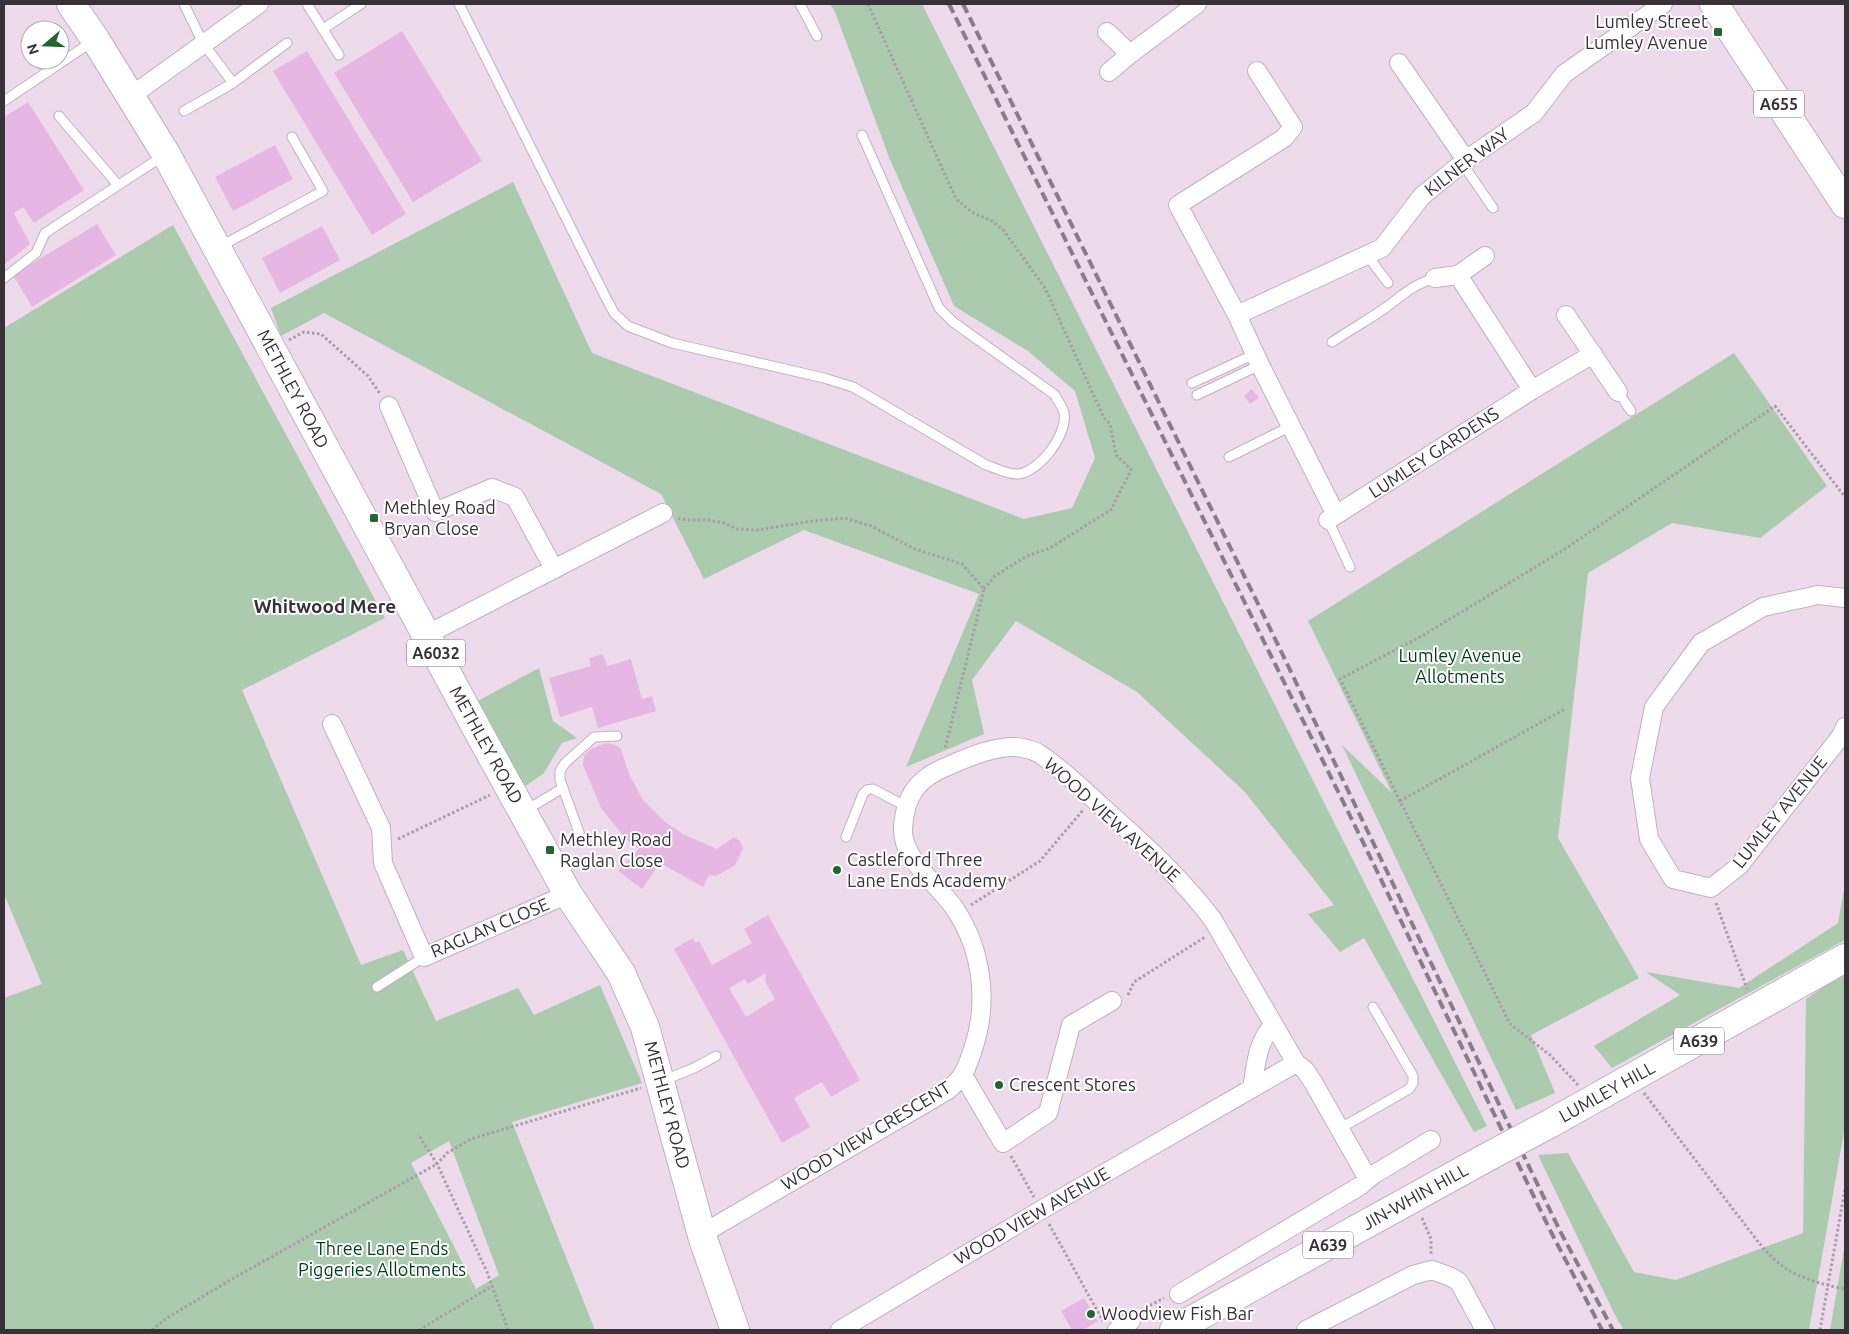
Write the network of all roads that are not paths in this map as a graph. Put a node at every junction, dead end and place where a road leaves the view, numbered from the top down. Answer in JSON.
{"nodes":[{"id":1,"x":71,"y":4,"type":"edge"},
{"id":2,"x":184,"y":4,"type":"edge"},
{"id":3,"x":259,"y":4,"type":"edge"},
{"id":4,"x":306,"y":4,"type":"edge"},
{"id":5,"x":361,"y":4,"type":"edge"},
{"id":6,"x":459,"y":4,"type":"edge"},
{"id":7,"x":800,"y":4,"type":"edge"},
{"id":8,"x":1197,"y":4,"type":"edge"},
{"id":9,"x":1662,"y":4,"type":"edge"},
{"id":10,"x":1714,"y":4,"type":"edge"},
{"id":11,"x":323,"y":29,"type":"junction"},
{"id":12,"x":1107,"y":32,"type":"dead end"},
{"id":13,"x":817,"y":36,"type":"dead end"},
{"id":14,"x":96,"y":39,"type":"junction"},
{"id":15,"x":204,"y":43,"type":"junction"},
{"id":16,"x":287,"y":43,"type":"dead end"},
{"id":17,"x":1130,"y":54,"type":"junction"},
{"id":18,"x":339,"y":55,"type":"dead end"},
{"id":19,"x":1399,"y":63,"type":"dead end"},
{"id":20,"x":1257,"y":71,"type":"dead end"},
{"id":21,"x":1109,"y":72,"type":"dead end"},
{"id":22,"x":233,"y":83,"type":"junction"},
{"id":23,"x":131,"y":96,"type":"junction"},
{"id":24,"x":4,"y":101,"type":"edge"},
{"id":25,"x":184,"y":112,"type":"dead end"},
{"id":26,"x":59,"y":116,"type":"dead end"},
{"id":27,"x":862,"y":135,"type":"dead end"},
{"id":28,"x":292,"y":137,"type":"dead end"},
{"id":29,"x":166,"y":154,"type":"junction"},
{"id":30,"x":1464,"y":162,"type":"junction"},
{"id":31,"x":118,"y":186,"type":"junction"},
{"id":32,"x":1845,"y":204,"type":"edge"},
{"id":33,"x":1494,"y":208,"type":"dead end"},
{"id":34,"x":217,"y":248,"type":"junction"},
{"id":35,"x":1367,"y":255,"type":"junction"},
{"id":36,"x":1485,"y":256,"type":"dead end"},
{"id":37,"x":1458,"y":275,"type":"junction"},
{"id":38,"x":4,"y":278,"type":"edge"},
{"id":39,"x":1435,"y":278,"type":"joint"},
{"id":40,"x":1388,"y":283,"type":"dead end"},
{"id":41,"x":1236,"y":315,"type":"junction"},
{"id":42,"x":1566,"y":315,"type":"dead end"},
{"id":43,"x":1332,"y":342,"type":"dead end"},
{"id":44,"x":1593,"y":354,"type":"junction"},
{"id":45,"x":1257,"y":360,"type":"junction"},
{"id":46,"x":1192,"y":383,"type":"dead end"},
{"id":47,"x":1532,"y":390,"type":"junction"},
{"id":48,"x":1618,"y":392,"type":"joint"},
{"id":49,"x":1197,"y":395,"type":"dead end"},
{"id":50,"x":389,"y":406,"type":"road end"},
{"id":51,"x":1631,"y":411,"type":"dead end"},
{"id":52,"x":1291,"y":426,"type":"junction"},
{"id":53,"x":1229,"y":456,"type":"dead end"},
{"id":54,"x":663,"y":513,"type":"road end"},
{"id":55,"x":1332,"y":518,"type":"junction"},
{"id":56,"x":1350,"y":566,"type":"dead end"},
{"id":57,"x":554,"y":569,"type":"junction"},
{"id":58,"x":1845,"y":598,"type":"edge"},
{"id":59,"x":426,"y":635,"type":"junction"},
{"id":60,"x":332,"y":724,"type":"dead end"},
{"id":61,"x":1845,"y":727,"type":"edge"},
{"id":62,"x":618,"y":736,"type":"dead end"},
{"id":63,"x":915,"y":787,"type":"joint"},
{"id":64,"x":563,"y":788,"type":"junction"},
{"id":65,"x":906,"y":807,"type":"junction"},
{"id":66,"x":524,"y":812,"type":"junction"},
{"id":67,"x":846,"y":837,"type":"dead end"},
{"id":68,"x":582,"y":838,"type":"dead end"},
{"id":69,"x":568,"y":894,"type":"junction"},
{"id":70,"x":424,"y":957,"type":"junction"},
{"id":71,"x":1845,"y":958,"type":"edge"},
{"id":72,"x":377,"y":987,"type":"dead end"},
{"id":73,"x":1112,"y":1001,"type":"road end"},
{"id":74,"x":1373,"y":1007,"type":"dead end"},
{"id":75,"x":1274,"y":1025,"type":"junction"},
{"id":76,"x":716,"y":1056,"type":"dead end"},
{"id":77,"x":1296,"y":1063,"type":"junction"},
{"id":78,"x":963,"y":1075,"type":"junction"},
{"id":79,"x":660,"y":1082,"type":"junction"},
{"id":80,"x":1252,"y":1088,"type":"junction"},
{"id":81,"x":1551,"y":1123,"type":"joint"},
{"id":82,"x":1340,"y":1129,"type":"junction"},
{"id":83,"x":1431,"y":1140,"type":"dead end"},
{"id":84,"x":1368,"y":1179,"type":"junction"},
{"id":85,"x":702,"y":1234,"type":"junction"},
{"id":86,"x":1179,"y":1294,"type":"road end"},
{"id":87,"x":735,"y":1330,"type":"edge"},
{"id":88,"x":840,"y":1330,"type":"edge"},
{"id":89,"x":1174,"y":1330,"type":"edge"},
{"id":90,"x":1306,"y":1330,"type":"edge"},
{"id":91,"x":1485,"y":1330,"type":"edge"}],
"edges":[{"from":1,"to":14,"type":"main road","name":"METHLEY ROAD","number":"A6032"},
{"from":2,"to":15,"type":"lane"},
{"from":3,"to":15,"type":"street"},
{"from":4,"to":11,"type":"lane"},
{"from":5,"to":11,"type":"lane"},
{"from":6,"to":27,"type":"lane"},
{"from":7,"to":13,"type":"lane"},
{"from":8,"to":17,"type":"street"},
{"from":9,"to":30,"type":"street","name":"KILNER WAY"},
{"from":10,"to":32,"type":"main road","number":"A655"},
{"from":11,"to":18,"type":"lane"},
{"from":12,"to":17,"type":"street"},
{"from":14,"to":23,"type":"main road","name":"METHLEY ROAD","number":"A6032"},
{"from":14,"to":24,"type":"lane"},
{"from":15,"to":22,"type":"lane"},
{"from":15,"to":23,"type":"street"},
{"from":16,"to":22,"type":"lane"},
{"from":17,"to":21,"type":"street"},
{"from":19,"to":30,"type":"street"},
{"from":20,"to":41,"type":"street"},
{"from":22,"to":25,"type":"lane"},
{"from":23,"to":29,"type":"main road","name":"METHLEY ROAD","number":"A6032"},
{"from":26,"to":31,"type":"lane"},
{"from":28,"to":34,"type":"lane"},
{"from":29,"to":31,"type":"lane"},
{"from":29,"to":34,"type":"main road","name":"METHLEY ROAD","number":"A6032"},
{"from":30,"to":33,"type":"lane"},
{"from":30,"to":35,"type":"street","name":"KILNER WAY"},
{"from":31,"to":38,"type":"lane"},
{"from":34,"to":59,"type":"main road","name":"METHLEY ROAD","number":"A6032"},
{"from":35,"to":40,"type":"lane"},
{"from":35,"to":41,"type":"street","name":"KILNER WAY"},
{"from":36,"to":37,"type":"street"},
{"from":37,"to":39,"type":"street"},
{"from":37,"to":47,"type":"street"},
{"from":39,"to":43,"type":"lane"},
{"from":41,"to":45,"type":"street"},
{"from":42,"to":44,"type":"street"},
{"from":44,"to":47,"type":"street","name":"LUMLEY GARDENS"},
{"from":44,"to":48,"type":"street"},
{"from":45,"to":46,"type":"lane"},
{"from":45,"to":49,"type":"lane"},
{"from":45,"to":52,"type":"street"},
{"from":47,"to":55,"type":"street","name":"LUMLEY GARDENS"},
{"from":48,"to":51,"type":"lane"},
{"from":50,"to":57,"type":"street"},
{"from":52,"to":53,"type":"lane"},
{"from":52,"to":55,"type":"street"},
{"from":54,"to":57,"type":"street"},
{"from":55,"to":56,"type":"lane"},
{"from":57,"to":59,"type":"street"},
{"from":58,"to":61,"type":"street","name":"LUMLEY AVENUE"},
{"from":59,"to":66,"type":"main road","name":"METHLEY ROAD","number":"A6032"},
{"from":60,"to":70,"type":"street","name":"RAGLAN CLOSE"},
{"from":62,"to":64,"type":"lane"},
{"from":63,"to":65,"type":"street","name":"WOOD VIEW CRESCENT"},
{"from":63,"to":75,"type":"street","name":"WOOD VIEW AVENUE"},
{"from":64,"to":66,"type":"lane"},
{"from":64,"to":68,"type":"lane"},
{"from":65,"to":67,"type":"lane"},
{"from":65,"to":78,"type":"street","name":"WOOD VIEW CRESCENT"},
{"from":66,"to":69,"type":"main road","name":"METHLEY ROAD","number":"A6032"},
{"from":69,"to":70,"type":"street","name":"RAGLAN CLOSE"},
{"from":69,"to":79,"type":"main road","name":"METHLEY ROAD","number":"A6032"},
{"from":70,"to":72,"type":"lane"},
{"from":71,"to":81,"type":"main road","name":"LUMLEY HILL","number":"A639"},
{"from":73,"to":78,"type":"street"},
{"from":74,"to":82,"type":"lane"},
{"from":75,"to":77,"type":"street","name":"WOOD VIEW AVENUE"},
{"from":75,"to":80,"type":"street"},
{"from":76,"to":79,"type":"lane"},
{"from":77,"to":80,"type":"street","name":"WOOD VIEW AVENUE"},
{"from":77,"to":82,"type":"street","name":"WOOD VIEW AVENUE"},
{"from":78,"to":85,"type":"street","name":"WOOD VIEW CRESCENT"},
{"from":79,"to":85,"type":"main road","name":"METHLEY ROAD","number":"A6032"},
{"from":80,"to":88,"type":"street","name":"WOOD VIEW AVENUE"},
{"from":81,"to":89,"type":"main road","name":"JIN-WHIN HILL","number":"A639","bridge":true},
{"from":82,"to":84,"type":"street","name":"WOOD VIEW AVENUE"},
{"from":83,"to":84,"type":"street"},
{"from":84,"to":86,"type":"street"},
{"from":85,"to":87,"type":"main road","name":"METHLEY ROAD","number":"A6032"},
{"from":90,"to":91,"type":"street"}]}
